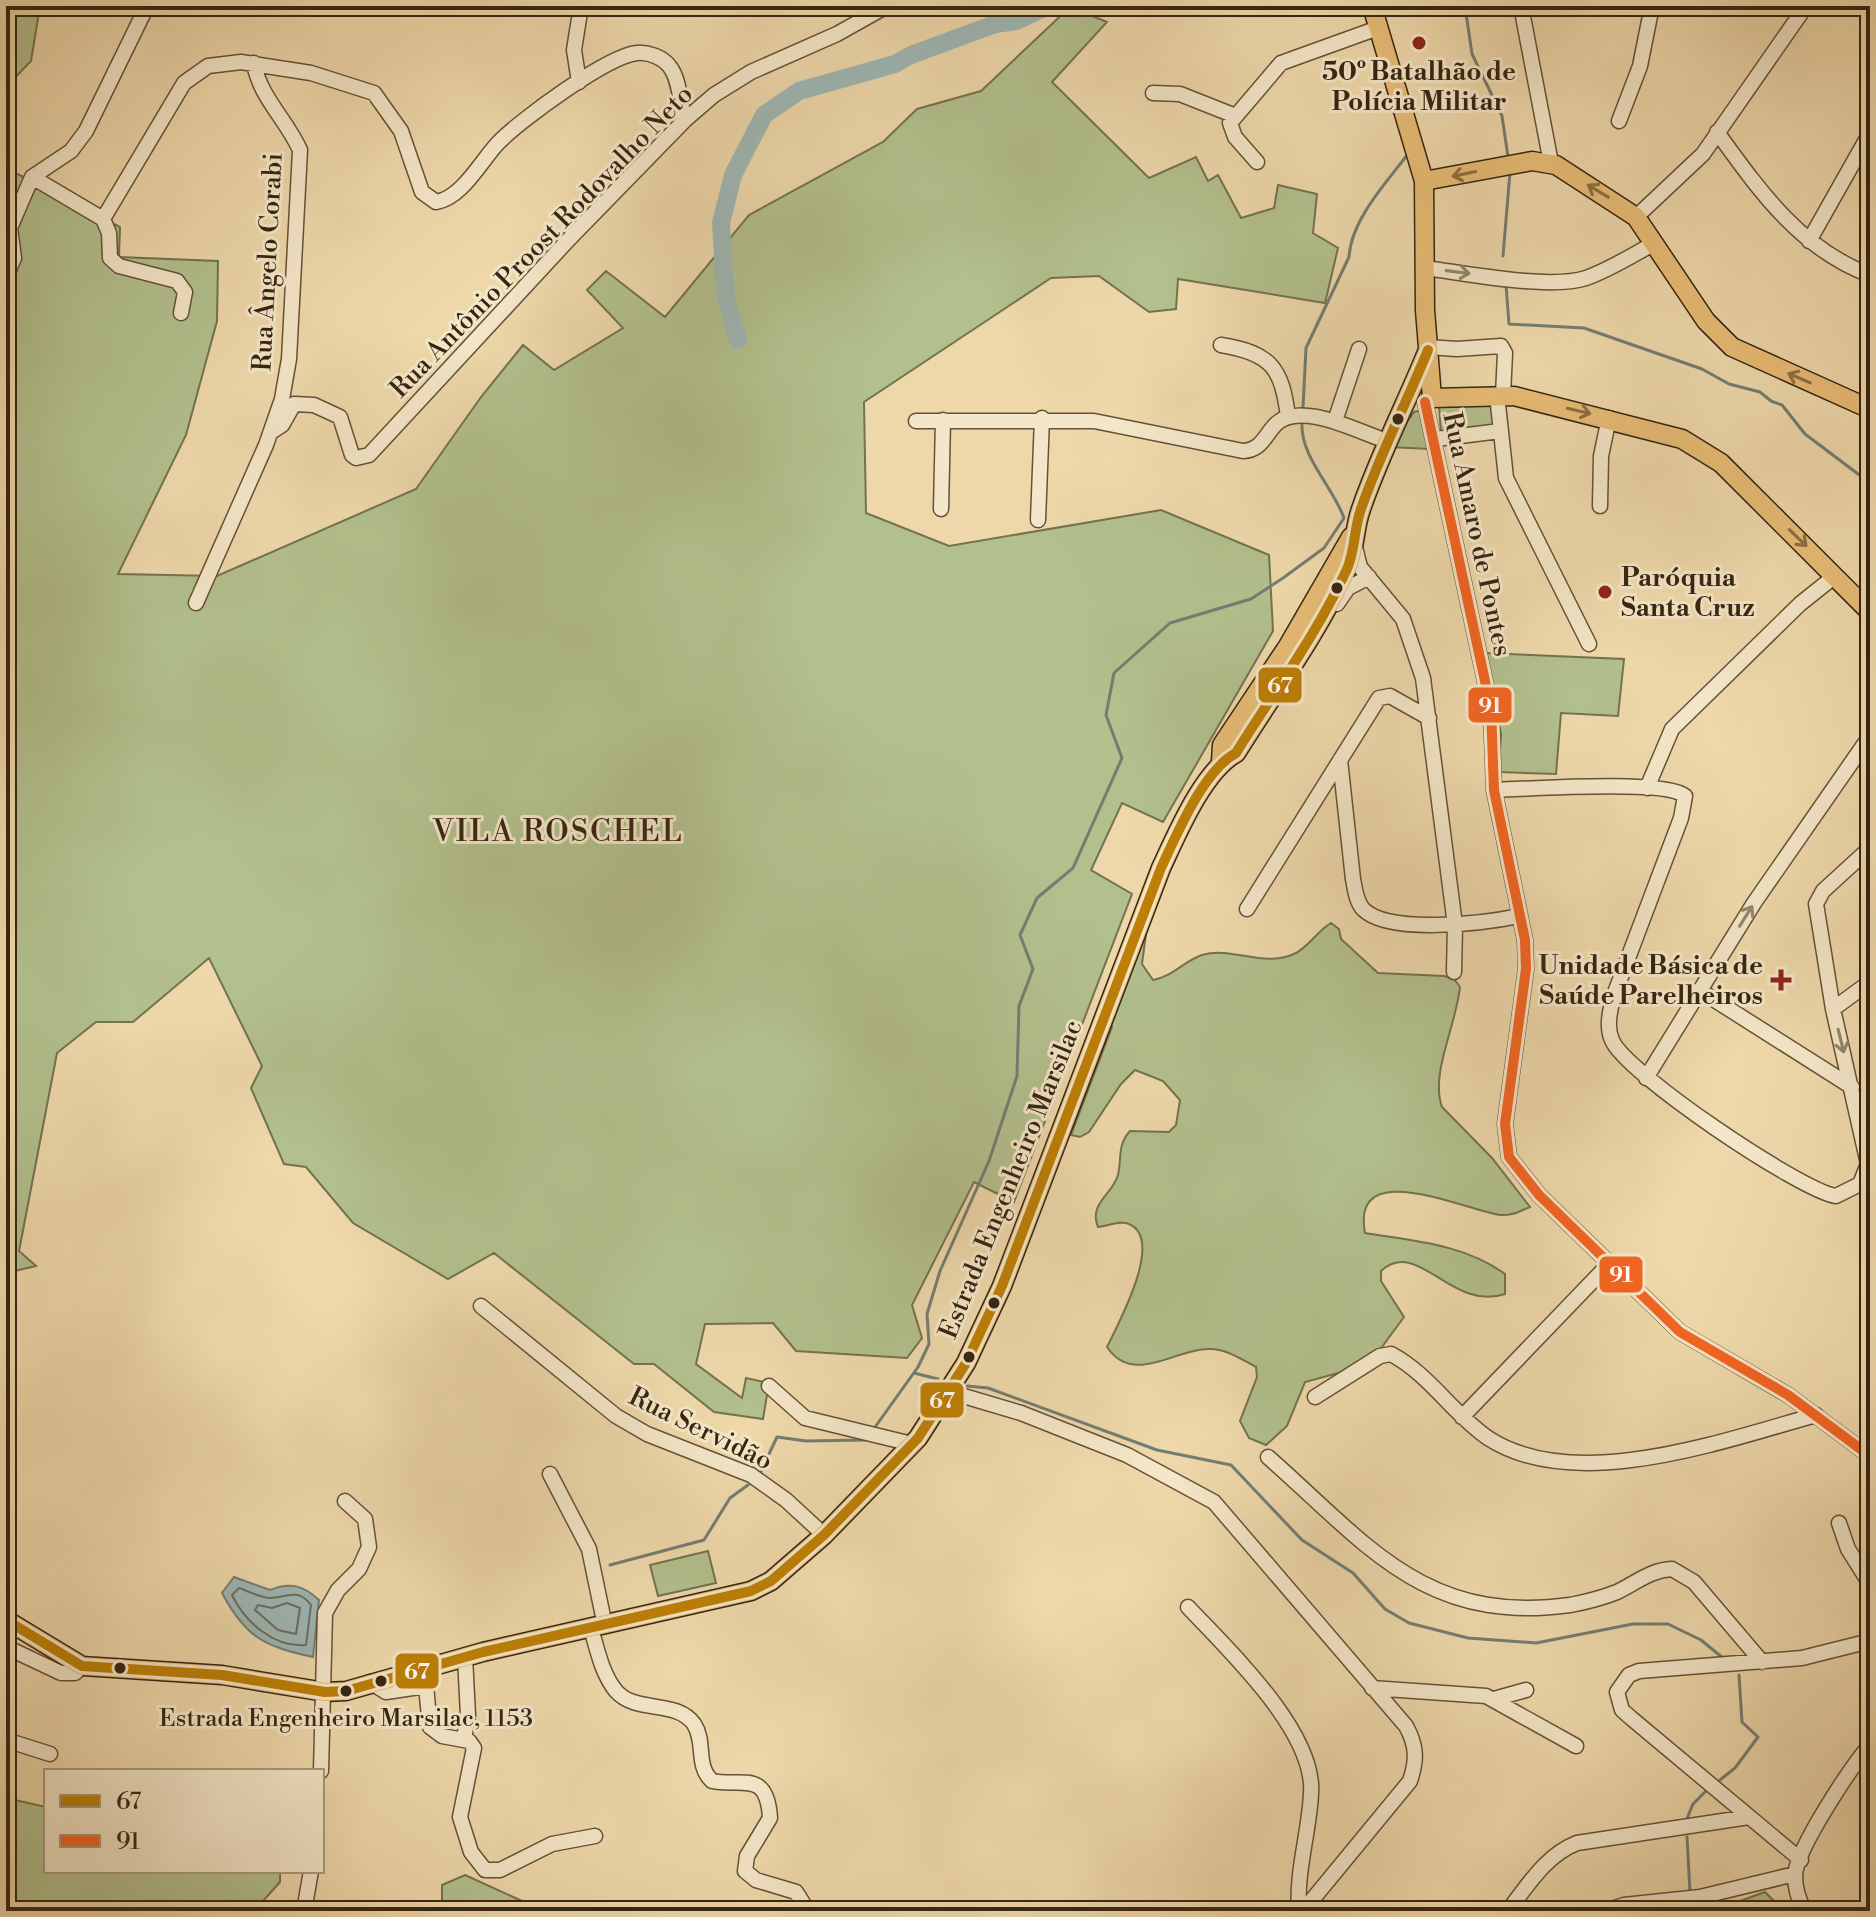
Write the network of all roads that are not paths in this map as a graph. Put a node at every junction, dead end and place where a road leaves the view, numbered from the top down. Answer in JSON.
{"nodes":[{"id":1,"x":147,"y":6,"type":"edge"},
{"id":2,"x":581,"y":6,"type":"edge"},
{"id":3,"x":887,"y":6,"type":"edge"},
{"id":4,"x":1372,"y":6,"type":"edge"},
{"id":5,"x":1521,"y":6,"type":"edge"},
{"id":6,"x":1652,"y":6,"type":"edge"},
{"id":7,"x":1806,"y":6,"type":"edge"},
{"id":8,"x":1378,"y":28,"type":"junction"},
{"id":9,"x":254,"y":63,"type":"junction"},
{"id":10,"x":579,"y":82,"type":"junction"},
{"id":11,"x":1153,"y":93,"type":"dead end"},
{"id":12,"x":1233,"y":115,"type":"junction"},
{"id":13,"x":685,"y":120,"type":"junction"},
{"id":14,"x":1619,"y":121,"type":"dead end"},
{"id":15,"x":1717,"y":132,"type":"junction"},
{"id":16,"x":1870,"y":133,"type":"edge"},
{"id":17,"x":1257,"y":162,"type":"dead end"},
{"id":18,"x":1551,"y":163,"type":"junction"},
{"id":19,"x":32,"y":177,"type":"junction"},
{"id":20,"x":1424,"y":181,"type":"junction"},
{"id":21,"x":1636,"y":217,"type":"junction"},
{"id":22,"x":103,"y":219,"type":"junction"},
{"id":23,"x":1809,"y":241,"type":"junction"},
{"id":24,"x":1653,"y":244,"type":"junction"},
{"id":25,"x":1425,"y":268,"type":"junction"},
{"id":26,"x":1870,"y":275,"type":"edge"},
{"id":27,"x":6,"y":277,"type":"edge"},
{"id":28,"x":181,"y":313,"type":"dead end"},
{"id":29,"x":1221,"y":345,"type":"dead end"},
{"id":30,"x":1359,"y":349,"type":"dead end"},
{"id":31,"x":1426,"y":353,"type":"junction"},
{"id":32,"x":1500,"y":395,"type":"junction"},
{"id":33,"x":1428,"y":400,"type":"junction"},
{"id":34,"x":1870,"y":409,"type":"edge"},
{"id":35,"x":1288,"y":417,"type":"junction"},
{"id":36,"x":1042,"y":418,"type":"junction"},
{"id":37,"x":1609,"y":418,"type":"junction"},
{"id":38,"x":943,"y":420,"type":"junction"},
{"id":39,"x":916,"y":421,"type":"dead end"},
{"id":40,"x":1335,"y":421,"type":"junction"},
{"id":41,"x":1500,"y":431,"type":"junction"},
{"id":42,"x":270,"y":433,"type":"junction"},
{"id":43,"x":1390,"y":436,"type":"junction"},
{"id":44,"x":1436,"y":439,"type":"junction"},
{"id":45,"x":1600,"y":506,"type":"dead end"},
{"id":46,"x":941,"y":509,"type":"dead end"},
{"id":47,"x":1038,"y":520,"type":"dead end"},
{"id":48,"x":1346,"y":575,"type":"junction"},
{"id":49,"x":1835,"y":576,"type":"junction"},
{"id":50,"x":196,"y":603,"type":"dead end"},
{"id":51,"x":1870,"y":612,"type":"edge"},
{"id":52,"x":1589,"y":644,"type":"dead end"},
{"id":53,"x":1429,"y":718,"type":"junction"},
{"id":54,"x":1870,"y":736,"type":"edge"},
{"id":55,"x":1340,"y":760,"type":"junction"},
{"id":56,"x":1647,"y":788,"type":"junction"},
{"id":57,"x":1494,"y":790,"type":"junction"},
{"id":58,"x":1870,"y":848,"type":"edge"},
{"id":59,"x":1247,"y":909,"type":"dead end"},
{"id":60,"x":1519,"y":916,"type":"junction"},
{"id":61,"x":1455,"y":925,"type":"junction"},
{"id":62,"x":1454,"y":972,"type":"dead end"},
{"id":63,"x":1870,"y":982,"type":"edge"},
{"id":64,"x":1699,"y":990,"type":"junction"},
{"id":65,"x":1833,"y":1009,"type":"junction"},
{"id":66,"x":1646,"y":1078,"type":"junction"},
{"id":67,"x":1852,"y":1087,"type":"junction"},
{"id":68,"x":1868,"y":1138,"type":"edge"},
{"id":69,"x":1609,"y":1264,"type":"junction"},
{"id":70,"x":481,"y":1306,"type":"dead end"},
{"id":71,"x":769,"y":1386,"type":"dead end"},
{"id":72,"x":950,"y":1392,"type":"junction"},
{"id":73,"x":1315,"y":1397,"type":"dead end"},
{"id":74,"x":1816,"y":1415,"type":"junction"},
{"id":75,"x":1462,"y":1417,"type":"junction"},
{"id":76,"x":1841,"y":1433,"type":"junction"},
{"id":77,"x":912,"y":1444,"type":"junction"},
{"id":78,"x":1870,"y":1444,"type":"edge"},
{"id":79,"x":1870,"y":1456,"type":"edge"},
{"id":80,"x":1268,"y":1457,"type":"dead end"},
{"id":81,"x":550,"y":1474,"type":"dead end"},
{"id":82,"x":345,"y":1501,"type":"dead end"},
{"id":83,"x":1839,"y":1523,"type":"dead end"},
{"id":84,"x":824,"y":1535,"type":"junction"},
{"id":85,"x":1870,"y":1584,"type":"edge"},
{"id":86,"x":1188,"y":1607,"type":"dead end"},
{"id":87,"x":6,"y":1620,"type":"edge"},
{"id":88,"x":598,"y":1627,"type":"junction"},
{"id":89,"x":1870,"y":1641,"type":"edge"},
{"id":90,"x":6,"y":1647,"type":"edge"},
{"id":91,"x":465,"y":1657,"type":"junction"},
{"id":92,"x":1762,"y":1662,"type":"junction"},
{"id":93,"x":82,"y":1666,"type":"junction"},
{"id":94,"x":431,"y":1667,"type":"junction"},
{"id":95,"x":370,"y":1682,"type":"junction"},
{"id":96,"x":426,"y":1686,"type":"junction"},
{"id":97,"x":1372,"y":1688,"type":"junction"},
{"id":98,"x":1526,"y":1690,"type":"dead end"},
{"id":99,"x":325,"y":1692,"type":"junction"},
{"id":100,"x":1494,"y":1699,"type":"junction"},
{"id":101,"x":464,"y":1739,"type":"junction"},
{"id":102,"x":6,"y":1740,"type":"edge"},
{"id":103,"x":1870,"y":1745,"type":"edge"},
{"id":104,"x":1576,"y":1746,"type":"dead end"},
{"id":105,"x":50,"y":1754,"type":"dead end"},
{"id":106,"x":321,"y":1769,"type":"edge"},
{"id":107,"x":1749,"y":1817,"type":"junction"},
{"id":108,"x":595,"y":1836,"type":"dead end"},
{"id":109,"x":1798,"y":1867,"type":"junction"},
{"id":110,"x":311,"y":1873,"type":"edge"},
{"id":111,"x":304,"y":1911,"type":"edge"},
{"id":112,"x":808,"y":1911,"type":"edge"},
{"id":113,"x":1301,"y":1911,"type":"edge"},
{"id":114,"x":1508,"y":1911,"type":"edge"},
{"id":115,"x":1606,"y":1911,"type":"edge"},
{"id":116,"x":1805,"y":1911,"type":"edge"}],
"edges":[{"from":1,"to":19,"type":"street"},
{"from":2,"to":10,"type":"street"},
{"from":3,"to":13,"type":"street","name":"Rua Antônio Proost Rodovalho Neto"},
{"from":4,"to":8,"type":"main road"},
{"from":5,"to":18,"type":"street"},
{"from":6,"to":14,"type":"street"},
{"from":7,"to":15,"type":"street"},
{"from":8,"to":12,"type":"street"},
{"from":8,"to":20,"type":"main road"},
{"from":9,"to":10,"type":"street"},
{"from":9,"to":22,"type":"street"},
{"from":9,"to":42,"type":"street","name":"Rua Ângelo Corabi"},
{"from":10,"to":13,"type":"street"},
{"from":11,"to":12,"type":"street"},
{"from":12,"to":17,"type":"street"},
{"from":13,"to":42,"type":"street","name":"Rua Antônio Proost Rodovalho Neto"},
{"from":15,"to":21,"type":"street"},
{"from":15,"to":23,"type":"street"},
{"from":16,"to":23,"type":"street"},
{"from":18,"to":20,"type":"main road","one_way":true},
{"from":21,"to":18,"type":"main road","one_way":true},
{"from":19,"to":22,"type":"street"},
{"from":19,"to":27,"type":"street"},
{"from":20,"to":25,"type":"main road"},
{"from":21,"to":24,"type":"main road"},
{"from":22,"to":28,"type":"street"},
{"from":23,"to":26,"type":"street"},
{"from":25,"to":24,"type":"street","one_way":true},
{"from":34,"to":24,"type":"main road","one_way":true},
{"from":25,"to":31,"type":"main road"},
{"from":29,"to":35,"type":"street"},
{"from":30,"to":40,"type":"street"},
{"from":31,"to":32,"type":"street"},
{"from":31,"to":33,"type":"main road"},
{"from":31,"to":43,"type":"main road","name":"Estrada Engenheiro Marsilac"},
{"from":32,"to":33,"type":"main road"},
{"from":32,"to":37,"type":"main road","one_way":true},
{"from":32,"to":41,"type":"street"},
{"from":33,"to":43,"type":"main road","name":"Estrada Engenheiro Marsilac"},
{"from":33,"to":44,"type":"street","name":"Rua Amaro de Pontes"},
{"from":35,"to":36,"type":"street"},
{"from":35,"to":40,"type":"street"},
{"from":36,"to":38,"type":"street"},
{"from":36,"to":47,"type":"street"},
{"from":37,"to":45,"type":"street"},
{"from":37,"to":49,"type":"main road","one_way":true},
{"from":38,"to":39,"type":"street"},
{"from":38,"to":46,"type":"street"},
{"from":40,"to":43,"type":"street"},
{"from":41,"to":44,"type":"street"},
{"from":41,"to":52,"type":"street"},
{"from":42,"to":50,"type":"street","name":"Rua Ângelo Corabi"},
{"from":43,"to":48,"type":"main road","name":"Estrada Engenheiro Marsilac"},
{"from":44,"to":57,"type":"street","name":"Rua Amaro de Pontes"},
{"from":48,"to":53,"type":"street"},
{"from":48,"to":72,"type":"main road","name":"Estrada Engenheiro Marsilac"},
{"from":49,"to":51,"type":"main road"},
{"from":49,"to":56,"type":"street"},
{"from":53,"to":55,"type":"street"},
{"from":53,"to":61,"type":"street"},
{"from":64,"to":54,"type":"street","one_way":true},
{"from":55,"to":59,"type":"street"},
{"from":55,"to":61,"type":"street"},
{"from":56,"to":57,"type":"street"},
{"from":56,"to":66,"type":"street"},
{"from":57,"to":60,"type":"street","name":"Rua Amaro de Pontes"},
{"from":58,"to":65,"type":"street"},
{"from":60,"to":61,"type":"street"},
{"from":60,"to":69,"type":"street","name":"Rua Amaro de Pontes"},
{"from":61,"to":62,"type":"street"},
{"from":63,"to":65,"type":"street"},
{"from":64,"to":66,"type":"street"},
{"from":64,"to":67,"type":"street"},
{"from":65,"to":67,"type":"street","one_way":true},
{"from":66,"to":68,"type":"street"},
{"from":67,"to":68,"type":"street"},
{"from":69,"to":74,"type":"street","name":"Rua Amaro de Pontes"},
{"from":69,"to":75,"type":"street"},
{"from":70,"to":84,"type":"street","name":"Rua Servidão"},
{"from":71,"to":77,"type":"street"},
{"from":72,"to":77,"type":"main road","name":"Estrada Engenheiro Marsilac"},
{"from":72,"to":97,"type":"street"},
{"from":73,"to":75,"type":"street"},
{"from":74,"to":75,"type":"street"},
{"from":74,"to":76,"type":"street","name":"Rua Amaro de Pontes"},
{"from":76,"to":78,"type":"street"},
{"from":76,"to":79,"type":"street","name":"Rua Amaro de Pontes"},
{"from":77,"to":84,"type":"main road","name":"Estrada Engenheiro Marsilac"},
{"from":80,"to":92,"type":"street"},
{"from":81,"to":88,"type":"street"},
{"from":82,"to":99,"type":"street"},
{"from":83,"to":85,"type":"street"},
{"from":84,"to":88,"type":"main road","name":"Estrada Engenheiro Marsilac"},
{"from":86,"to":113,"type":"street"},
{"from":87,"to":93,"type":"main road","name":"Estrada Engenheiro Marsilac"},
{"from":88,"to":91,"type":"main road","name":"Estrada Engenheiro Marsilac"},
{"from":88,"to":112,"type":"street"},
{"from":89,"to":92,"type":"street"},
{"from":90,"to":93,"type":"street","name":"Estrada Engenheiro Marsilac"},
{"from":91,"to":94,"type":"main road","name":"Estrada Engenheiro Marsilac"},
{"from":91,"to":101,"type":"street"},
{"from":92,"to":107,"type":"street"},
{"from":93,"to":99,"type":"main road","name":"Estrada Engenheiro Marsilac"},
{"from":94,"to":95,"type":"main road","name":"Estrada Engenheiro Marsilac"},
{"from":94,"to":96,"type":"street"},
{"from":95,"to":96,"type":"street"},
{"from":95,"to":99,"type":"main road","name":"Estrada Engenheiro Marsilac"},
{"from":96,"to":101,"type":"street"},
{"from":97,"to":100,"type":"street"},
{"from":97,"to":113,"type":"street"},
{"from":98,"to":100,"type":"street"},
{"from":99,"to":106,"type":"street"},
{"from":100,"to":104,"type":"street"},
{"from":101,"to":108,"type":"street"},
{"from":102,"to":105,"type":"street"},
{"from":103,"to":109,"type":"street"},
{"from":107,"to":109,"type":"street"},
{"from":107,"to":114,"type":"street"},
{"from":109,"to":115,"type":"street"},
{"from":109,"to":116,"type":"street"},
{"from":110,"to":111,"type":"street"}]}
